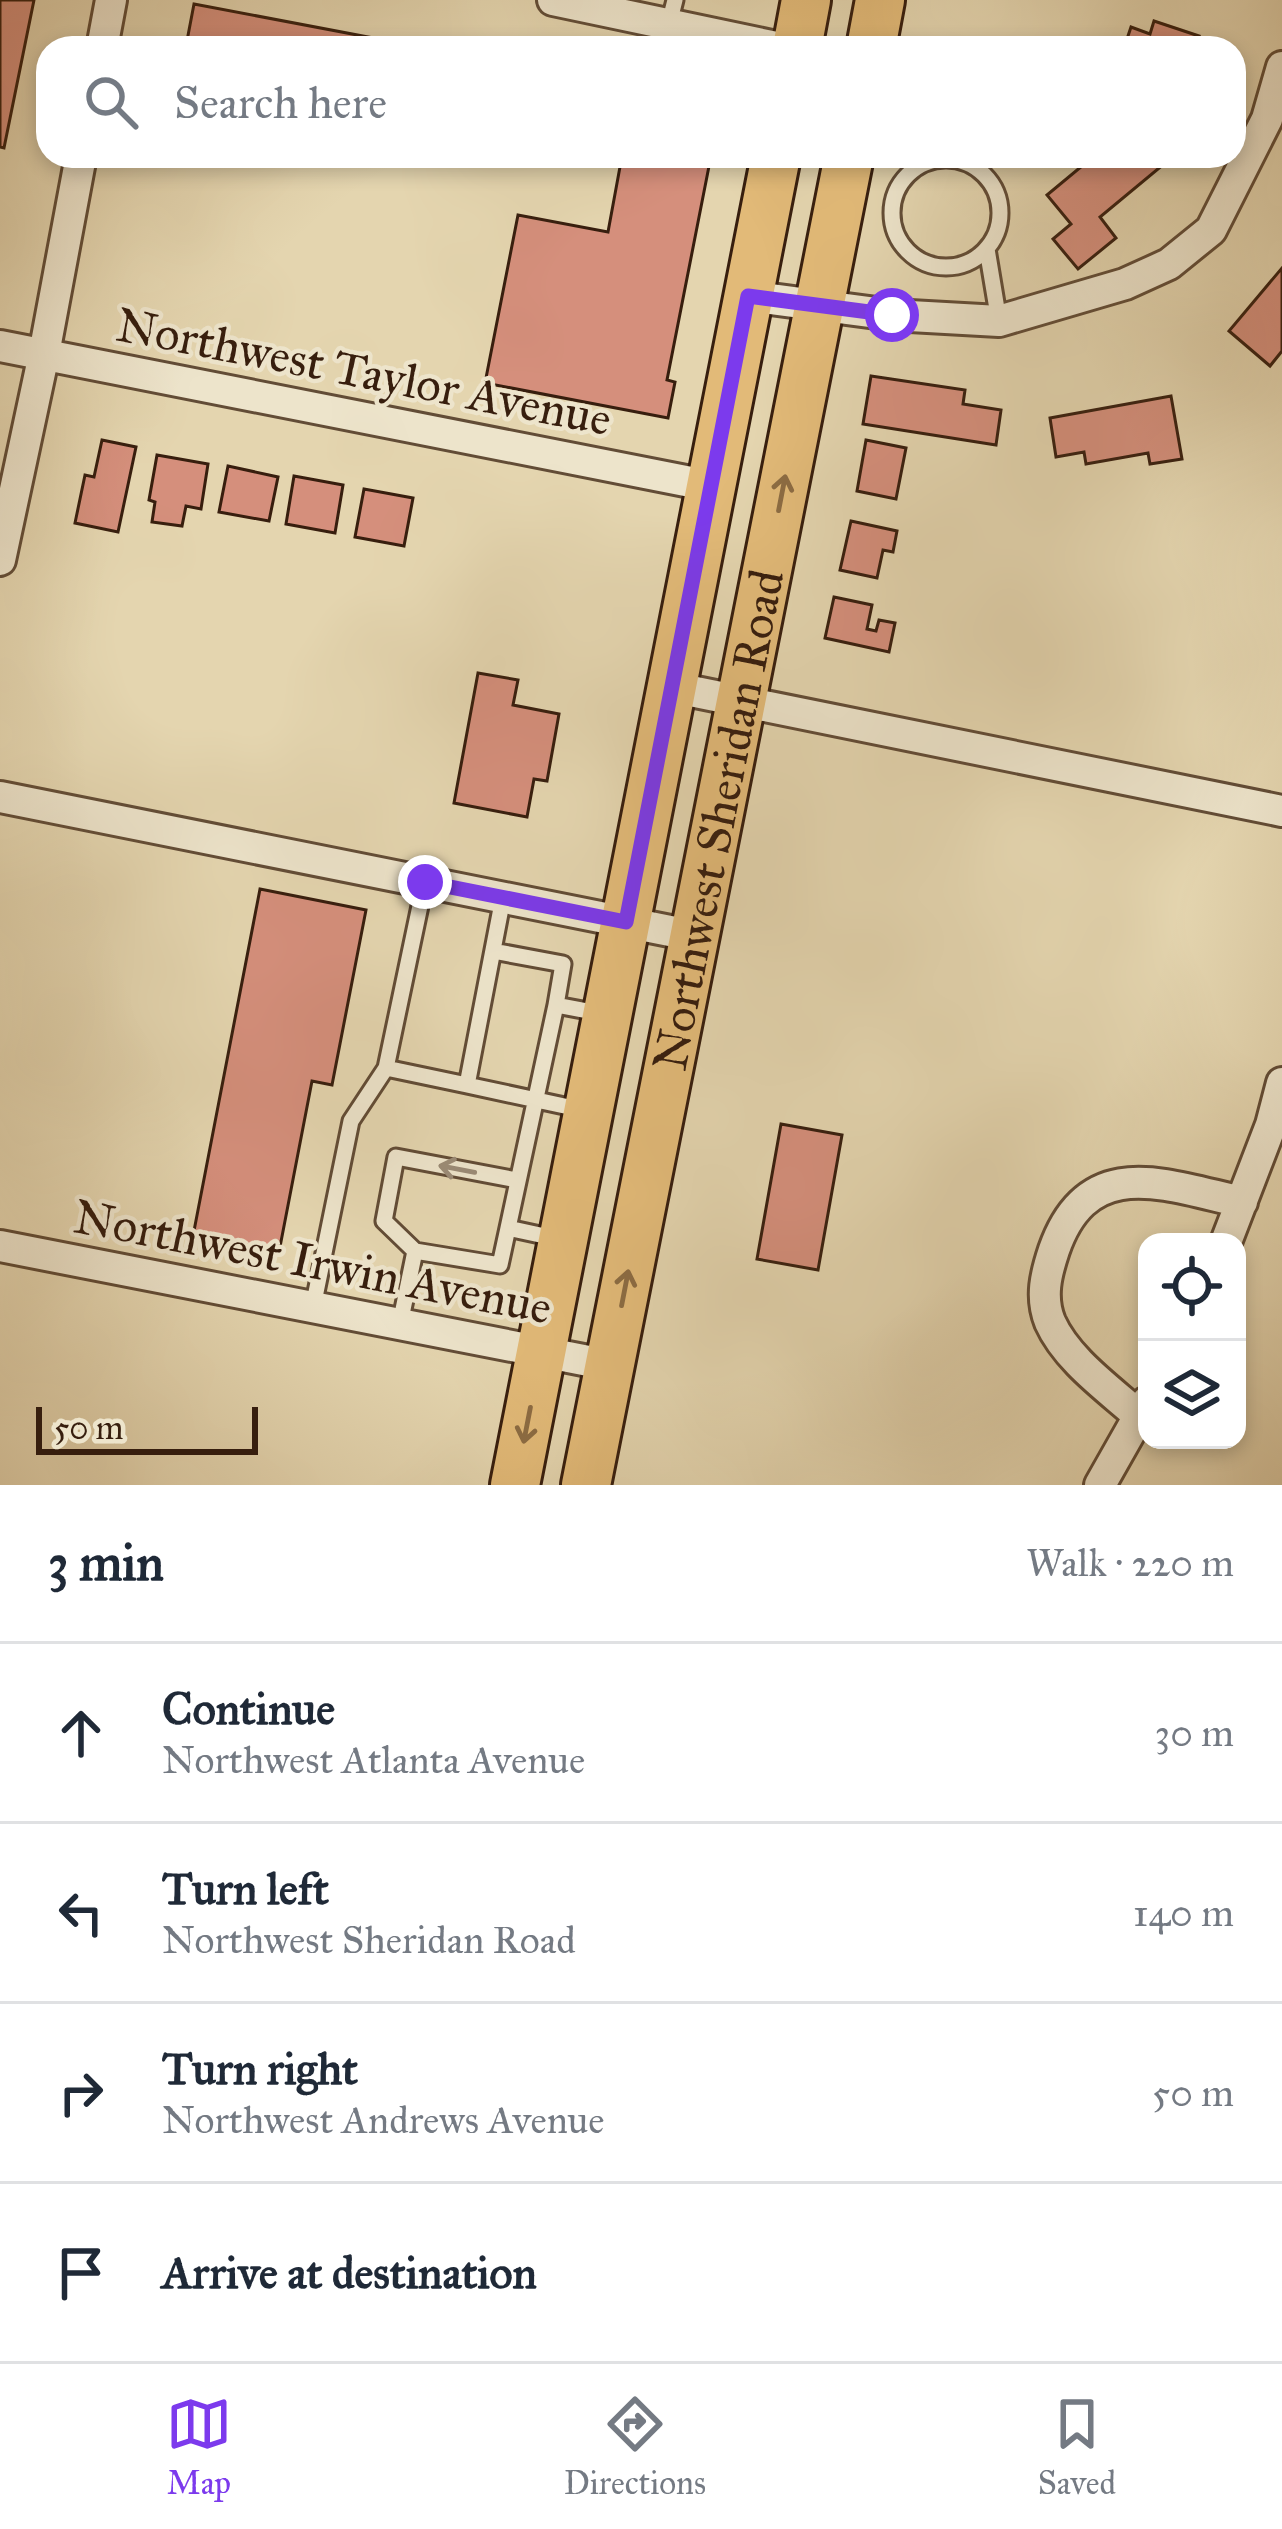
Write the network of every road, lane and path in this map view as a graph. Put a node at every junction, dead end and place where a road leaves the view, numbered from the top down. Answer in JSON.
{"nodes":[{"id":1,"x":111,"y":0,"type":"edge"},
{"id":2,"x":553,"y":0,"type":"edge"},
{"id":3,"x":806,"y":0,"type":"edge"},
{"id":4,"x":880,"y":0,"type":"edge"},
{"id":5,"x":672,"y":12,"type":"edge"},
{"id":6,"x":104,"y":36,"type":"edge"},
{"id":7,"x":745,"y":36,"type":"edge"},
{"id":8,"x":799,"y":36,"type":"edge"},
{"id":9,"x":873,"y":36,"type":"edge"},
{"id":10,"x":1282,"y":67,"type":"edge"},
{"id":11,"x":1246,"y":161,"type":"edge"},
{"id":12,"x":79,"y":168,"type":"edge"},
{"id":13,"x":774,"y":168,"type":"edge"},
{"id":14,"x":847,"y":168,"type":"edge"},
{"id":15,"x":916,"y":168,"type":"edge"},
{"id":16,"x":976,"y":168,"type":"edge"},
{"id":17,"x":1242,"y":168,"type":"edge"},
{"id":18,"x":987,"y":249,"type":"junction"},
{"id":19,"x":748,"y":296,"type":"junction"},
{"id":20,"x":820,"y":306,"type":"junction"},
{"id":21,"x":999,"y":321,"type":"junction"},
{"id":22,"x":0,"y":346,"type":"edge"},
{"id":23,"x":44,"y":354,"type":"junction"},
{"id":24,"x":711,"y":486,"type":"junction"},
{"id":25,"x":0,"y":560,"type":"edge"},
{"id":26,"x":671,"y":687,"type":"junction"},
{"id":27,"x":741,"y":701,"type":"junction"},
{"id":28,"x":0,"y":797,"type":"edge"},
{"id":29,"x":1282,"y":811,"type":"edge"},
{"id":30,"x":425,"y":882,"type":"junction"},
{"id":31,"x":503,"y":898,"type":"junction"},
{"id":32,"x":626,"y":922,"type":"junction"},
{"id":33,"x":694,"y":936,"type":"junction"},
{"id":34,"x":493,"y":951,"type":"junction"},
{"id":35,"x":556,"y":1005,"type":"junction"},
{"id":36,"x":606,"y":1015,"type":"junction"},
{"id":37,"x":386,"y":1068,"type":"junction"},
{"id":38,"x":1282,"y":1083,"type":"edge"},
{"id":39,"x":467,"y":1085,"type":"junction"},
{"id":40,"x":535,"y":1100,"type":"junction"},
{"id":41,"x":589,"y":1112,"type":"junction"},
{"id":42,"x":518,"y":1180,"type":"junction"},
{"id":43,"x":1241,"y":1202,"type":"junction"},
{"id":44,"x":508,"y":1228,"type":"junction"},
{"id":45,"x":1229,"y":1233,"type":"edge"},
{"id":46,"x":563,"y":1240,"type":"junction"},
{"id":47,"x":0,"y":1246,"type":"edge"},
{"id":48,"x":415,"y":1251,"type":"junction"},
{"id":49,"x":313,"y":1306,"type":"junction"},
{"id":50,"x":400,"y":1324,"type":"junction"},
{"id":51,"x":542,"y":1352,"type":"junction"},
{"id":52,"x":610,"y":1365,"type":"junction"},
{"id":53,"x":1138,"y":1405,"type":"edge"},
{"id":54,"x":1138,"y":1418,"type":"edge"},
{"id":55,"x":515,"y":1485,"type":"edge"},
{"id":56,"x":586,"y":1485,"type":"edge"},
{"id":57,"x":1100,"y":1485,"type":"edge"}],
"edges":[{"from":1,"to":6,"type":"street"},
{"from":2,"to":5,"type":"street"},
{"from":3,"to":8,"type":"main road"},
{"from":4,"to":9,"type":"main road"},
{"from":5,"to":7,"type":"street"},
{"from":10,"to":11,"type":"street"},
{"from":12,"to":23,"type":"street"},
{"from":13,"to":19,"type":"main road","name":"Northwest Sheridan Road"},
{"from":14,"to":20,"type":"main road","name":"Northwest Sheridan Road"},
{"from":15,"to":18,"type":"lane"},
{"from":16,"to":18,"type":"lane"},
{"from":17,"to":21,"type":"street"},
{"from":18,"to":21,"type":"lane"},
{"from":19,"to":20,"type":"street"},
{"from":19,"to":24,"type":"main road","name":"Northwest Sheridan Road"},
{"from":20,"to":21,"type":"street"},
{"from":27,"to":20,"type":"main road","name":"Northwest Sheridan Road","one_way":true},
{"from":22,"to":23,"type":"street","name":"Northwest Taylor Avenue"},
{"from":23,"to":24,"type":"street","name":"Northwest Taylor Avenue"},
{"from":23,"to":25,"type":"street"},
{"from":24,"to":26,"type":"main road","name":"Northwest Sheridan Road"},
{"from":26,"to":27,"type":"street"},
{"from":26,"to":32,"type":"main road","name":"Northwest Sheridan Road"},
{"from":27,"to":29,"type":"street"},
{"from":27,"to":33,"type":"main road","name":"Northwest Sheridan Road"},
{"from":28,"to":30,"type":"street"},
{"from":30,"to":31,"type":"street"},
{"from":30,"to":37,"type":"lane"},
{"from":31,"to":32,"type":"street"},
{"from":31,"to":34,"type":"lane"},
{"from":32,"to":33,"type":"street"},
{"from":32,"to":36,"type":"main road","name":"Northwest Sheridan Road"},
{"from":52,"to":33,"type":"main road","name":"Northwest Sheridan Road","one_way":true},
{"from":34,"to":35,"type":"lane"},
{"from":34,"to":39,"type":"lane"},
{"from":35,"to":36,"type":"lane"},
{"from":35,"to":40,"type":"lane"},
{"from":36,"to":41,"type":"main road","name":"Northwest Sheridan Road"},
{"from":37,"to":39,"type":"lane"},
{"from":37,"to":49,"type":"lane"},
{"from":38,"to":43,"type":"street"},
{"from":39,"to":40,"type":"lane"},
{"from":40,"to":41,"type":"lane"},
{"from":40,"to":42,"type":"lane"},
{"from":41,"to":46,"type":"main road","name":"Northwest Sheridan Road"},
{"from":42,"to":44,"type":"lane"},
{"from":42,"to":48,"type":"lane","one_way":true},
{"from":43,"to":45,"type":"street"},
{"from":43,"to":53,"type":"street"},
{"from":44,"to":46,"type":"lane"},
{"from":44,"to":48,"type":"lane"},
{"from":46,"to":51,"type":"main road","name":"Northwest Sheridan Road"},
{"from":47,"to":49,"type":"street","name":"Northwest Irwin Avenue"},
{"from":48,"to":50,"type":"lane"},
{"from":49,"to":50,"type":"street","name":"Northwest Irwin Avenue"},
{"from":50,"to":51,"type":"street","name":"Northwest Irwin Avenue"},
{"from":51,"to":52,"type":"street","name":"Northwest Irwin Avenue"},
{"from":51,"to":55,"type":"main road","name":"Northwest Sheridan Road","one_way":true},
{"from":52,"to":56,"type":"main road","name":"Northwest Sheridan Road"},
{"from":54,"to":57,"type":"street"}]}
